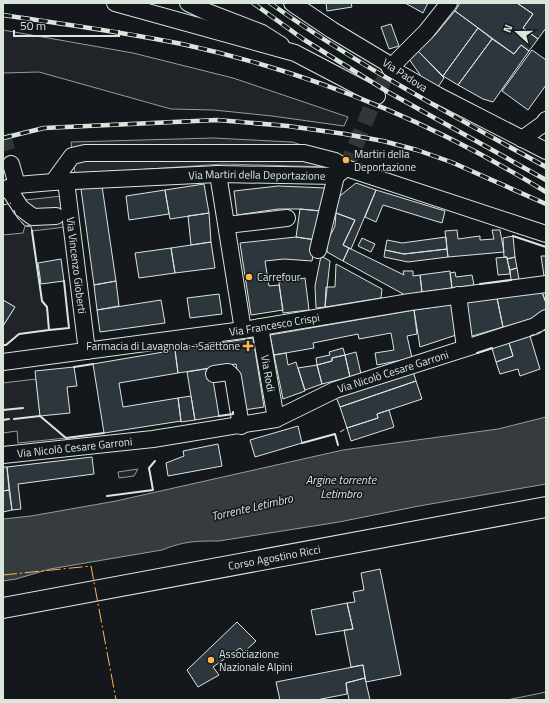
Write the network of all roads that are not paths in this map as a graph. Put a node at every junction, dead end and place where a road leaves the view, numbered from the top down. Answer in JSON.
{"nodes":[{"id":1,"x":115,"y":3,"type":"edge"},
{"id":2,"x":188,"y":3,"type":"edge"},
{"id":3,"x":292,"y":3,"type":"edge"},
{"id":4,"x":449,"y":3,"type":"edge"},
{"id":5,"x":295,"y":53,"type":"junction"},
{"id":6,"x":390,"y":68,"type":"junction"},
{"id":7,"x":377,"y":95,"type":"dead end"},
{"id":8,"x":546,"y":120,"type":"edge"},
{"id":9,"x":522,"y":139,"type":"junction"},
{"id":10,"x":546,"y":151,"type":"edge"},
{"id":11,"x":11,"y":164,"type":"tunnel mouth"},
{"id":12,"x":341,"y":172,"type":"junction"},
{"id":13,"x":218,"y":174,"type":"junction"},
{"id":14,"x":59,"y":181,"type":"junction"},
{"id":15,"x":10,"y":188,"type":"edge"},
{"id":16,"x":56,"y":216,"type":"dead end"},
{"id":17,"x":286,"y":218,"type":"dead end"},
{"id":18,"x":226,"y":225,"type":"junction"},
{"id":19,"x":546,"y":234,"type":"edge"},
{"id":20,"x":318,"y":250,"type":"dead end"},
{"id":21,"x":546,"y":284,"type":"edge"},
{"id":22,"x":458,"y":295,"type":"junction"},
{"id":23,"x":546,"y":318,"type":"edge"},
{"id":24,"x":260,"y":327,"type":"junction"},
{"id":25,"x":243,"y":330,"type":"junction"},
{"id":26,"x":465,"y":348,"type":"junction"},
{"id":27,"x":87,"y":351,"type":"junction"},
{"id":28,"x":3,"y":362,"type":"edge"},
{"id":29,"x":214,"y":374,"type":"dead end"},
{"id":30,"x":276,"y":419,"type":"junction"},
{"id":31,"x":241,"y":426,"type":"junction"},
{"id":32,"x":3,"y":455,"type":"edge"},
{"id":33,"x":546,"y":507,"type":"edge"},
{"id":34,"x":3,"y":608,"type":"edge"}],
"edges":[{"from":1,"to":5,"type":"street"},
{"from":2,"to":5,"type":"street"},
{"from":3,"to":6,"type":"street","name":"Via Padova"},
{"from":4,"to":6,"type":"street"},
{"from":5,"to":7,"type":"street"},
{"from":6,"to":9,"type":"street","name":"Via Padova"},
{"from":8,"to":9,"type":"street"},
{"from":9,"to":10,"type":"street","name":"Via Padova"},
{"from":11,"to":15,"type":"street"},
{"from":12,"to":13,"type":"street","name":"Via Martiri della Deportazione"},
{"from":12,"to":14,"type":"street"},
{"from":12,"to":19,"type":"street","name":"Via Martiri della Deportazione"},
{"from":12,"to":20,"type":"street"},
{"from":13,"to":14,"type":"street","name":"Via Martiri della Deportazione"},
{"from":13,"to":18,"type":"street"},
{"from":14,"to":15,"type":"street","name":"Via Martiri della Deportazione"},
{"from":14,"to":27,"type":"street","name":"Via Vincenzo Gioberti"},
{"from":15,"to":16,"type":"street"},
{"from":17,"to":18,"type":"street"},
{"from":18,"to":25,"type":"street"},
{"from":21,"to":22,"type":"street","name":"Via Francesco Crispi"},
{"from":22,"to":24,"type":"street","name":"Via Francesco Crispi"},
{"from":22,"to":26,"type":"street"},
{"from":23,"to":26,"type":"street","name":"Via Nicolò Cesare Garroni"},
{"from":24,"to":25,"type":"street","name":"Via Francesco Crispi"},
{"from":24,"to":30,"type":"street","name":"Via Rodi"},
{"from":25,"to":27,"type":"street","name":"Via Francesco Crispi"},
{"from":26,"to":30,"type":"street","name":"Via Nicolò Cesare Garroni"},
{"from":27,"to":28,"type":"street","name":"Via Francesco Crispi"},
{"from":29,"to":31,"type":"street"},
{"from":30,"to":31,"type":"street","name":"Via Nicolò Cesare Garroni"},
{"from":31,"to":32,"type":"street","name":"Via Nicolò Cesare Garroni"},
{"from":33,"to":34,"type":"main road","name":"Corso Agostino Ricci"}]}
